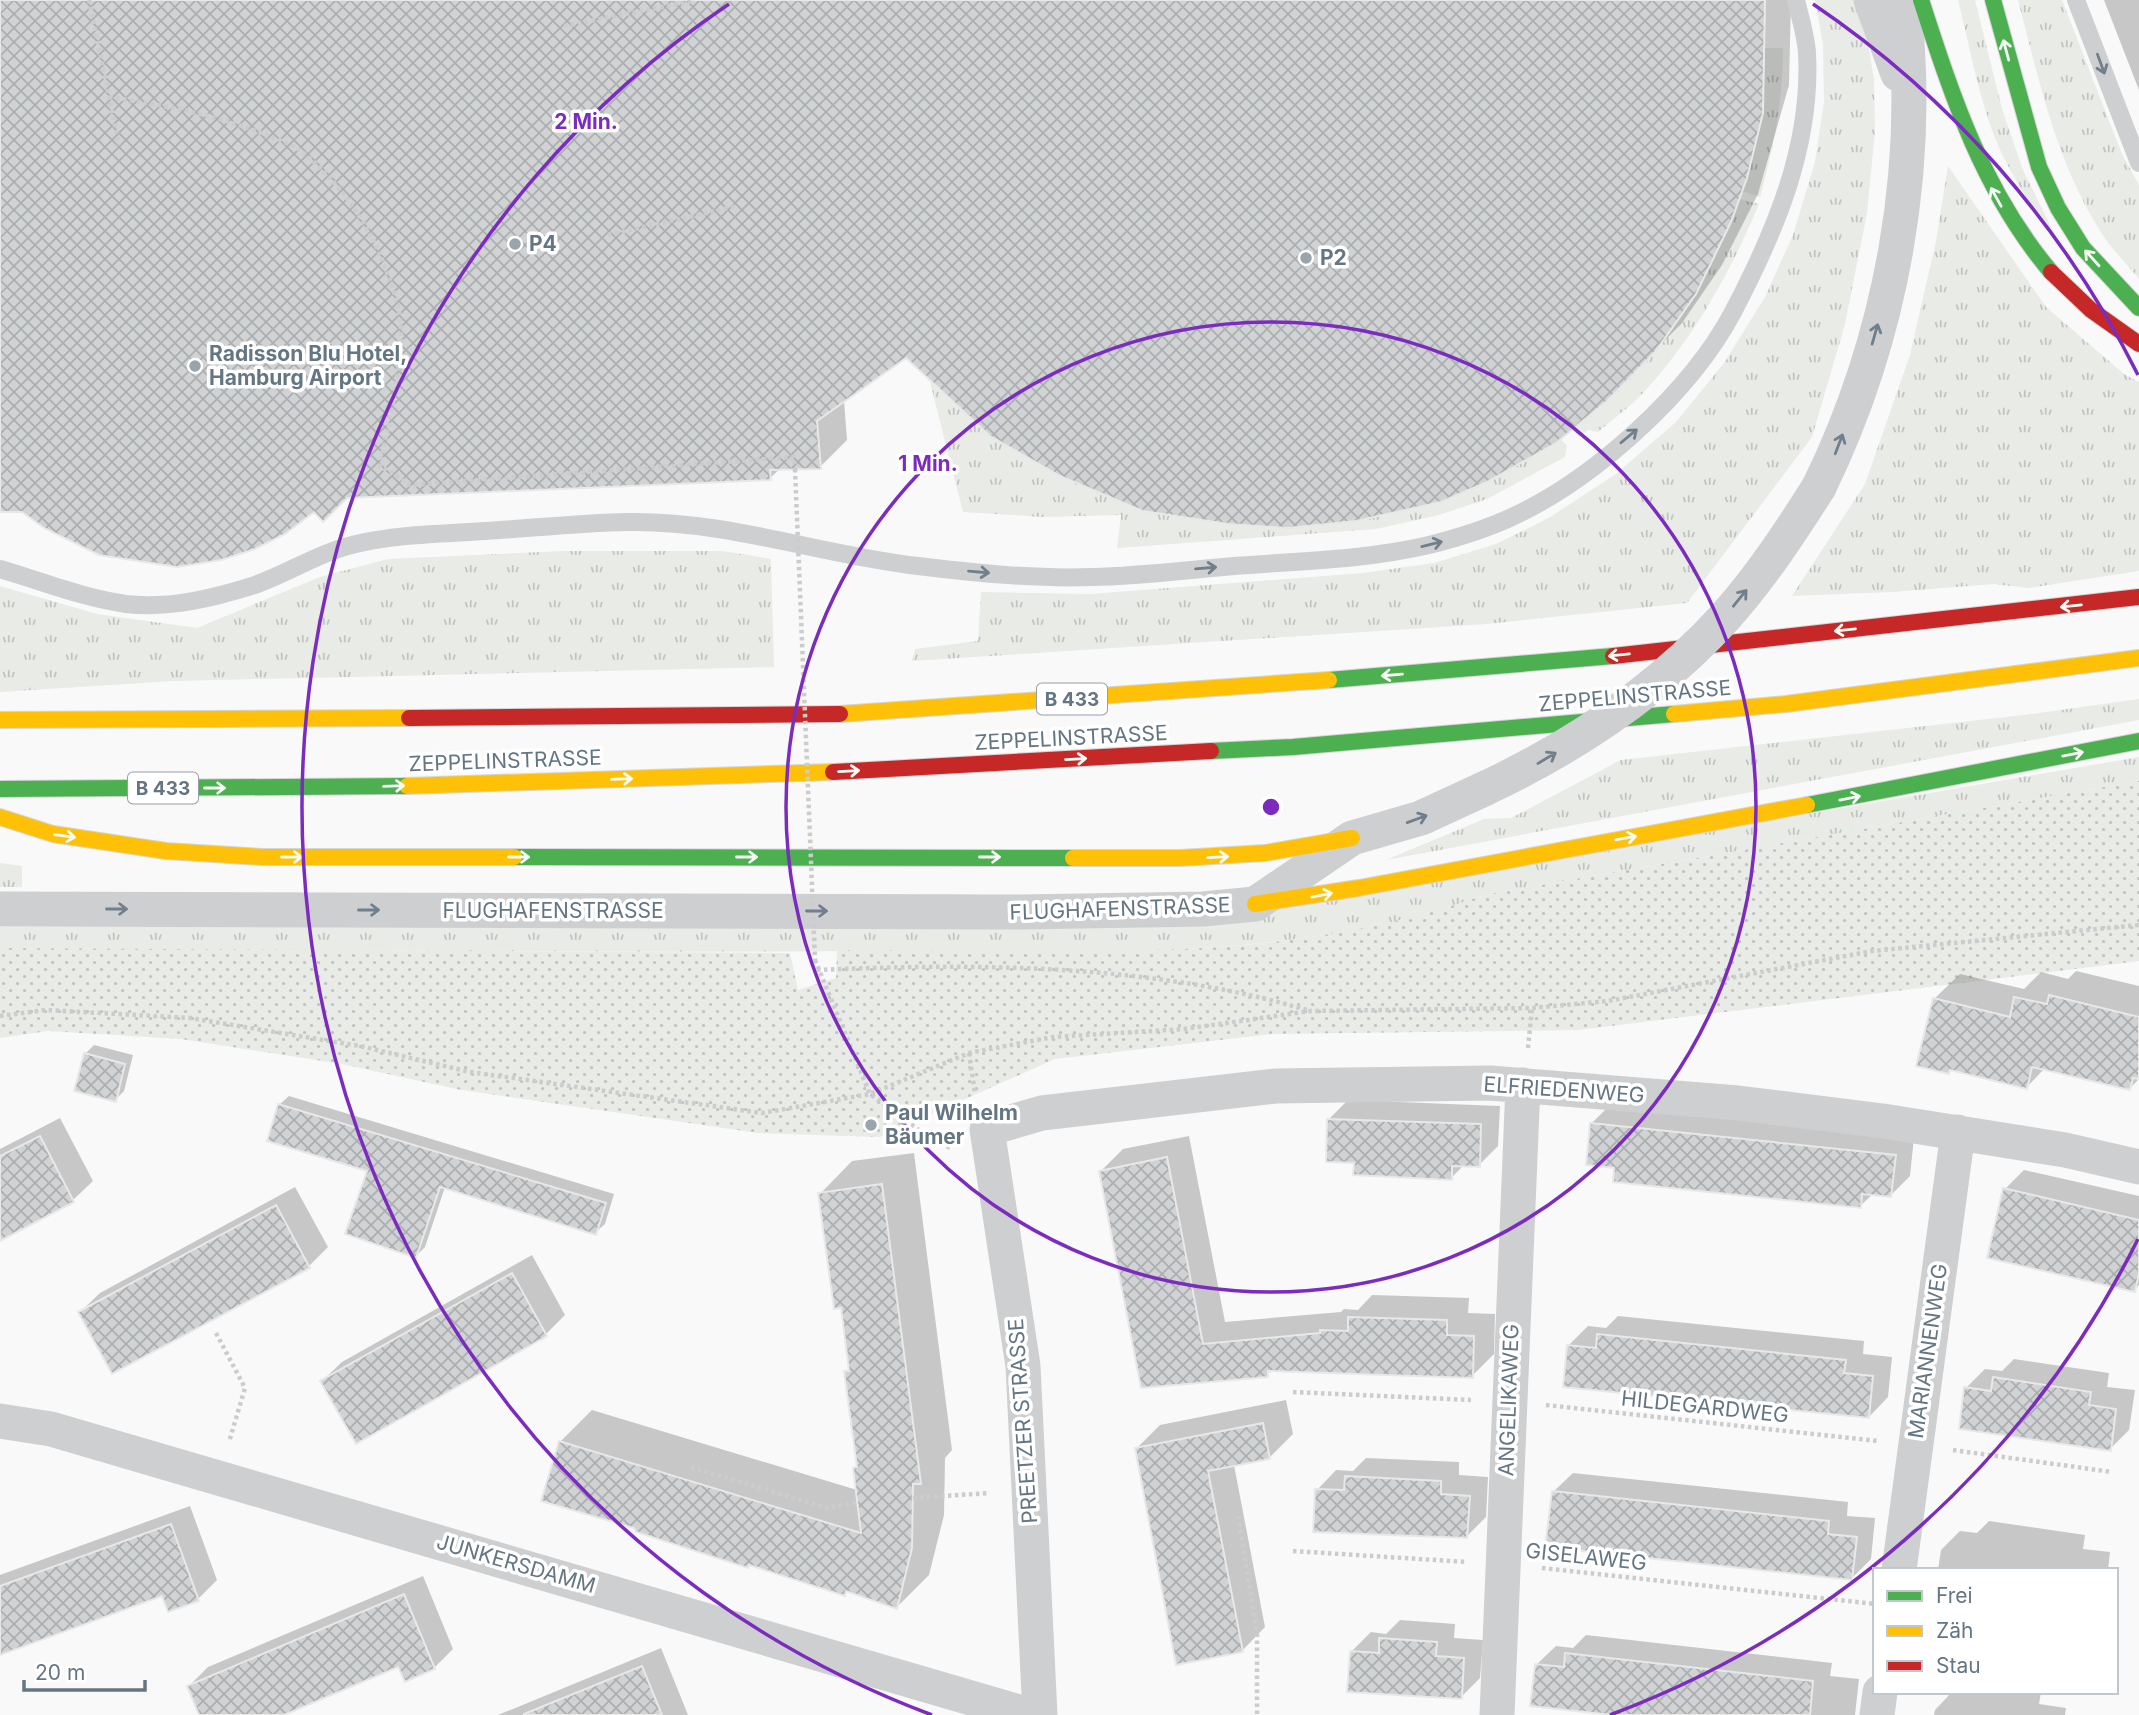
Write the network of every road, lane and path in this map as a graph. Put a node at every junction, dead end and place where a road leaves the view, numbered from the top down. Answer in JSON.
{"nodes":[{"id":1,"x":89,"y":0,"type":"edge"},
{"id":2,"x":1796,"y":0,"type":"edge"},
{"id":3,"x":1871,"y":0,"type":"edge"},
{"id":4,"x":1903,"y":0,"type":"edge"},
{"id":5,"x":1922,"y":0,"type":"edge"},
{"id":6,"x":1993,"y":0,"type":"edge"},
{"id":7,"x":2076,"y":0,"type":"edge"},
{"id":8,"x":693,"y":1,"type":"edge"},
{"id":9,"x":564,"y":26,"type":"dead end"},
{"id":10,"x":109,"y":97,"type":"junction"},
{"id":11,"x":1910,"y":107,"type":"junction"},
{"id":12,"x":119,"y":145,"type":"dead end"},
{"id":13,"x":2139,"y":163,"type":"edge"},
{"id":14,"x":737,"y":206,"type":"dead end"},
{"id":15,"x":608,"y":235,"type":"dead end"},
{"id":16,"x":2139,"y":308,"type":"edge"},
{"id":17,"x":2139,"y":344,"type":"edge"},
{"id":18,"x":0,"y":569,"type":"edge"},
{"id":19,"x":2139,"y":597,"type":"edge"},
{"id":20,"x":2139,"y":658,"type":"edge"},
{"id":21,"x":0,"y":720,"type":"edge"},
{"id":22,"x":2139,"y":741,"type":"edge"},
{"id":23,"x":0,"y":789,"type":"edge"},
{"id":24,"x":0,"y":817,"type":"edge"},
{"id":25,"x":1352,"y":838,"type":"junction"},
{"id":26,"x":1255,"y":904,"type":"junction"},
{"id":27,"x":0,"y":909,"type":"edge"},
{"id":28,"x":2139,"y":925,"type":"edge"},
{"id":29,"x":817,"y":970,"type":"junction"},
{"id":30,"x":1311,"y":1011,"type":"junction"},
{"id":31,"x":0,"y":1016,"type":"edge"},
{"id":32,"x":1523,"y":1085,"type":"junction"},
{"id":33,"x":870,"y":1094,"type":"junction"},
{"id":34,"x":987,"y":1129,"type":"joint"},
{"id":35,"x":1958,"y":1132,"type":"junction"},
{"id":36,"x":2139,"y":1167,"type":"edge"},
{"id":37,"x":993,"y":1169,"type":"junction"},
{"id":38,"x":216,"y":1333,"type":"dead end"},
{"id":39,"x":1293,"y":1392,"type":"dead end"},
{"id":40,"x":1510,"y":1401,"type":"junction"},
{"id":41,"x":0,"y":1421,"type":"edge"},
{"id":42,"x":1916,"y":1446,"type":"junction"},
{"id":43,"x":691,"y":1467,"type":"dead end"},
{"id":44,"x":2112,"y":1472,"type":"dead end"},
{"id":45,"x":218,"y":1478,"type":"junction"},
{"id":46,"x":1030,"y":1490,"type":"junction"},
{"id":47,"x":914,"y":1498,"type":"dead end"},
{"id":48,"x":857,"y":1502,"type":"dead end"},
{"id":49,"x":1238,"y":1516,"type":"dead end"},
{"id":50,"x":1293,"y":1551,"type":"dead end"},
{"id":51,"x":1502,"y":1564,"type":"junction"},
{"id":52,"x":1899,"y":1568,"type":"edge"},
{"id":53,"x":1873,"y":1604,"type":"edge"},
{"id":54,"x":1880,"y":1694,"type":"edge"},
{"id":55,"x":1030,"y":1715,"type":"edge"},
{"id":56,"x":1040,"y":1715,"type":"edge"},
{"id":57,"x":1257,"y":1715,"type":"edge"},
{"id":58,"x":1497,"y":1715,"type":"edge"},
{"id":59,"x":1877,"y":1715,"type":"edge"}],
"edges":[{"from":1,"to":10,"type":"path"},
{"from":18,"to":2,"type":"lane","one_way":true},
{"from":3,"to":11,"type":"street","name":"FLUGHAFENSTRASSE"},
{"from":4,"to":11,"type":"street","name":"FLUGHAFENSTRASSE"},
{"from":17,"to":5,"type":"highway","one_way":true},
{"from":16,"to":6,"type":"highway","one_way":true},
{"from":7,"to":13,"type":"lane","one_way":true},
{"from":8,"to":9,"type":"path"},
{"from":10,"to":12,"type":"path"},
{"from":10,"to":29,"type":"path","bridge":true},
{"from":25,"to":11,"type":"street","name":"FLUGHAFENSTRASSE","one_way":true,"bridge":true},
{"from":14,"to":15,"type":"path"},
{"from":19,"to":21,"type":"highway","name":"ZEPPELINSTRASSE","number":"B 433","one_way":true},
{"from":23,"to":20,"type":"highway","name":"ZEPPELINSTRASSE","number":"B 433","one_way":true},
{"from":26,"to":22,"type":"highway","one_way":true},
{"from":24,"to":25,"type":"highway","one_way":true},
{"from":25,"to":26,"type":"street","name":"FLUGHAFENSTRASSE"},
{"from":27,"to":26,"type":"street","name":"FLUGHAFENSTRASSE","one_way":true},
{"from":28,"to":30,"type":"path"},
{"from":29,"to":30,"type":"path"},
{"from":29,"to":33,"type":"path"},
{"from":30,"to":33,"type":"path"},
{"from":31,"to":33,"type":"path"},
{"from":32,"to":34,"type":"street","name":"ELFRIEDENWEG"},
{"from":32,"to":35,"type":"street","name":"ELFRIEDENWEG"},
{"from":32,"to":40,"type":"street","name":"ANGELIKAWEG"},
{"from":33,"to":37,"type":"path"},
{"from":34,"to":37,"type":"street","name":"PREETZER STRASSE"},
{"from":35,"to":36,"type":"street","name":"ELFRIEDENWEG"},
{"from":35,"to":42,"type":"street","name":"MARIANNENWEG"},
{"from":37,"to":46,"type":"street","name":"PREETZER STRASSE"},
{"from":38,"to":45,"type":"path"},
{"from":39,"to":40,"type":"path","name":"HILDEGARDWEG"},
{"from":40,"to":42,"type":"path","name":"HILDEGARDWEG"},
{"from":40,"to":51,"type":"street","name":"ANGELIKAWEG"},
{"from":41,"to":45,"type":"street","name":"JUNKERSDAMM"},
{"from":42,"to":44,"type":"path","name":"HILDEGARDWEG"},
{"from":42,"to":52,"type":"street","name":"MARIANNENWEG"},
{"from":43,"to":48,"type":"path"},
{"from":45,"to":55,"type":"street","name":"JUNKERSDAMM"},
{"from":46,"to":47,"type":"path"},
{"from":46,"to":56,"type":"street","name":"PREETZER STRASSE"},
{"from":49,"to":57,"type":"path"},
{"from":50,"to":51,"type":"path","name":"GISELAWEG"},
{"from":51,"to":53,"type":"path","name":"GISELAWEG"},
{"from":51,"to":58,"type":"street","name":"ANGELIKAWEG"},
{"from":54,"to":59,"type":"street"}]}
